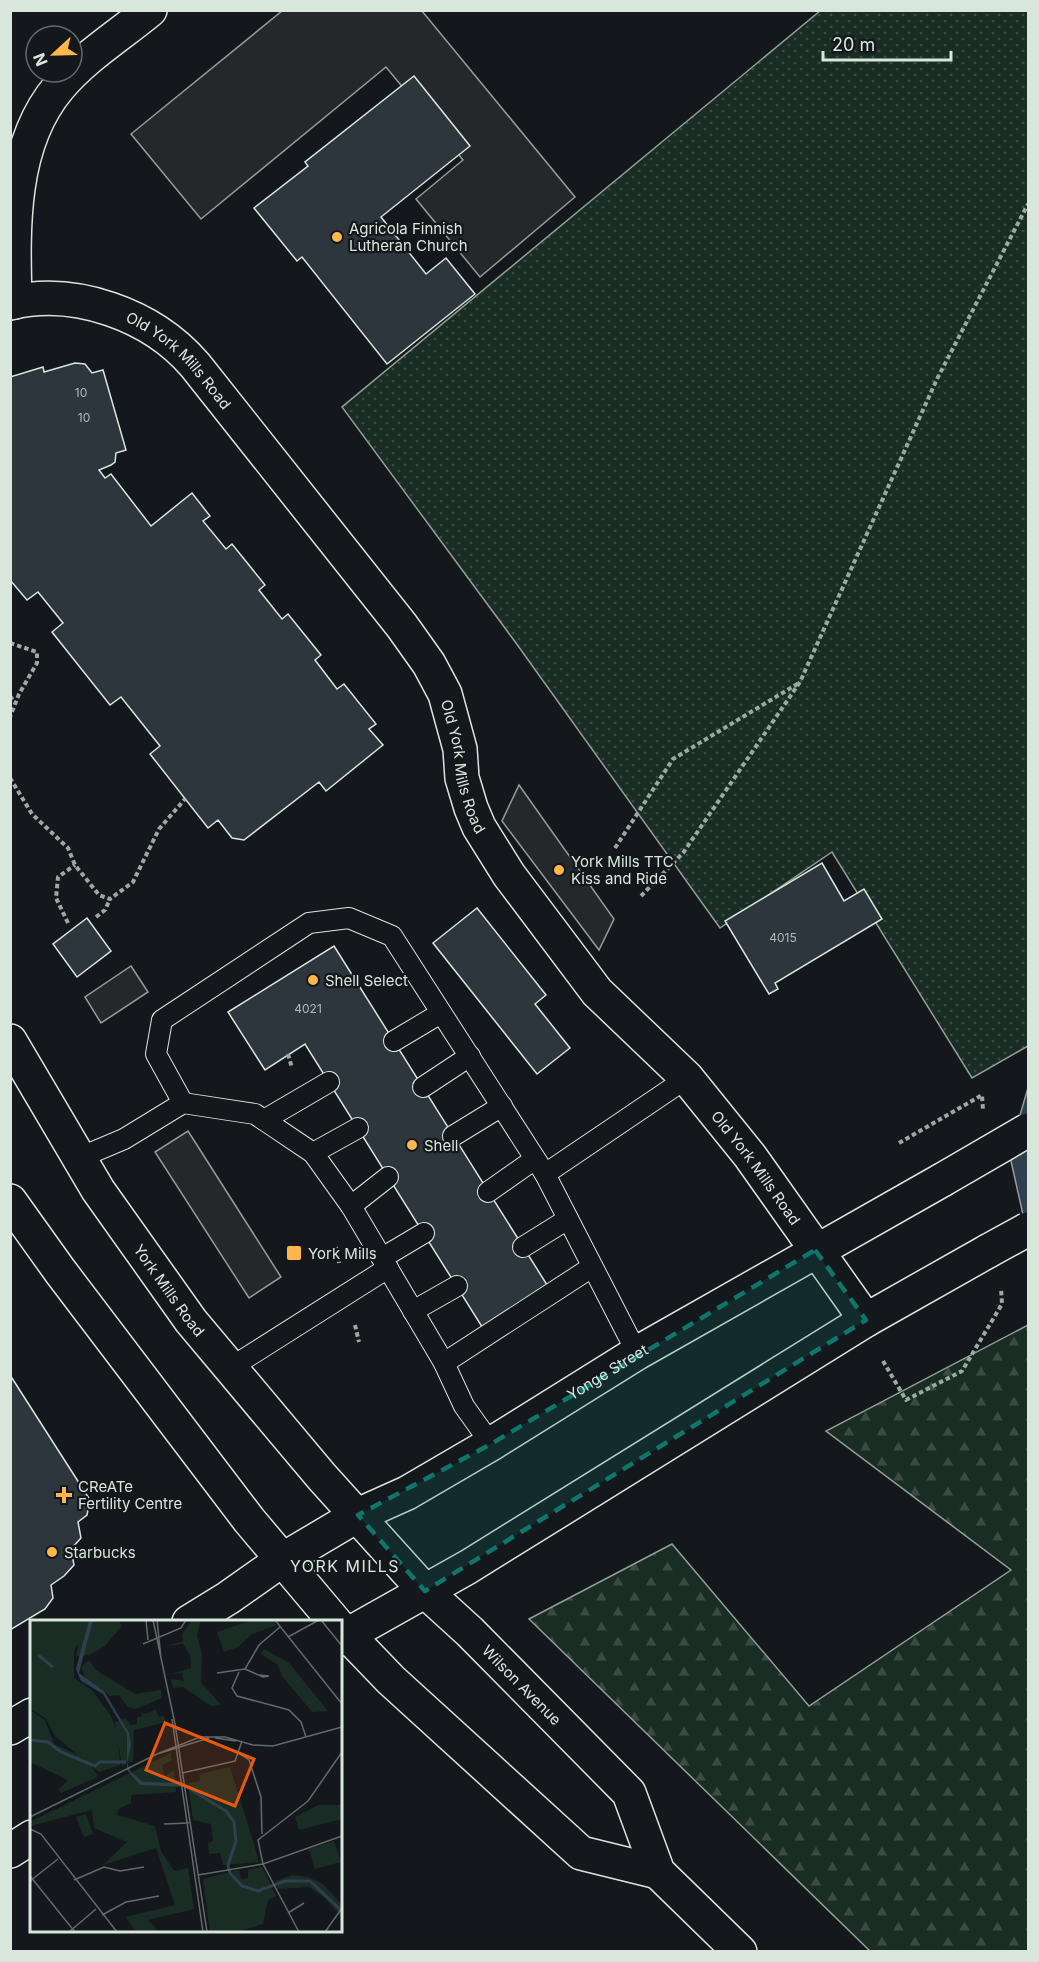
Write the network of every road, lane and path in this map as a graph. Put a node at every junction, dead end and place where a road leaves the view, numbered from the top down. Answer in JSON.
{"nodes":[{"id":1,"x":150,"y":10,"type":"edge"},
{"id":2,"x":1029,"y":204,"type":"edge"},
{"id":3,"x":13,"y":303,"type":"edge"},
{"id":4,"x":10,"y":643,"type":"edge"},
{"id":5,"x":800,"y":682,"type":"junction"},
{"id":6,"x":10,"y":696,"type":"edge"},
{"id":7,"x":13,"y":705,"type":"edge"},
{"id":8,"x":10,"y":717,"type":"edge"},
{"id":9,"x":10,"y":778,"type":"edge"},
{"id":10,"x":185,"y":799,"type":"dead end"},
{"id":11,"x":615,"y":848,"type":"dead end"},
{"id":12,"x":75,"y":865,"type":"junction"},
{"id":13,"x":641,"y":896,"type":"dead end"},
{"id":14,"x":110,"y":899,"type":"junction"},
{"id":15,"x":96,"y":917,"type":"dead end"},
{"id":16,"x":68,"y":922,"type":"dead end"},
{"id":17,"x":441,"y":1013,"type":"junction"},
{"id":18,"x":10,"y":1041,"type":"edge"},
{"id":19,"x":394,"y":1041,"type":"dead end"},
{"id":20,"x":470,"y":1056,"type":"junction"},
{"id":21,"x":687,"y":1078,"type":"junction"},
{"id":22,"x":329,"y":1082,"type":"dead end"},
{"id":23,"x":423,"y":1087,"type":"dead end"},
{"id":24,"x":982,"y":1095,"type":"dead end"},
{"id":25,"x":183,"y":1103,"type":"junction"},
{"id":26,"x":502,"y":1106,"type":"junction"},
{"id":27,"x":264,"y":1120,"type":"junction"},
{"id":28,"x":358,"y":1128,"type":"dead end"},
{"id":29,"x":1029,"y":1130,"type":"edge"},
{"id":30,"x":453,"y":1136,"type":"dead end"},
{"id":31,"x":898,"y":1143,"type":"dead end"},
{"id":32,"x":313,"y":1153,"type":"junction"},
{"id":33,"x":79,"y":1158,"type":"junction"},
{"id":34,"x":540,"y":1167,"type":"junction"},
{"id":35,"x":388,"y":1177,"type":"dead end"},
{"id":36,"x":488,"y":1192,"type":"dead end"},
{"id":37,"x":10,"y":1201,"type":"edge"},
{"id":38,"x":351,"y":1206,"type":"junction"},
{"id":39,"x":568,"y":1219,"type":"junction"},
{"id":40,"x":1029,"y":1230,"type":"edge"},
{"id":41,"x":424,"y":1233,"type":"dead end"},
{"id":42,"x":523,"y":1247,"type":"dead end"},
{"id":43,"x":815,"y":1250,"type":"junction"},
{"id":44,"x":385,"y":1263,"type":"junction"},
{"id":45,"x":592,"y":1267,"type":"junction"},
{"id":46,"x":457,"y":1286,"type":"dead end"},
{"id":47,"x":1002,"y":1304,"type":"dead end"},
{"id":48,"x":414,"y":1311,"type":"junction"},
{"id":49,"x":866,"y":1320,"type":"junction"},
{"id":50,"x":637,"y":1353,"type":"junction"},
{"id":51,"x":883,"y":1361,"type":"dead end"},
{"id":52,"x":444,"y":1362,"type":"junction"},
{"id":53,"x":230,"y":1368,"type":"junction"},
{"id":54,"x":491,"y":1444,"type":"junction"},
{"id":55,"x":358,"y":1515,"type":"junction"},
{"id":56,"x":282,"y":1560,"type":"junction"},
{"id":57,"x":425,"y":1591,"type":"junction"},
{"id":58,"x":192,"y":1620,"type":"edge"},
{"id":59,"x":332,"y":1620,"type":"edge"},
{"id":60,"x":342,"y":1631,"type":"edge"},
{"id":61,"x":342,"y":1632,"type":"edge"},
{"id":62,"x":30,"y":1716,"type":"edge"},
{"id":63,"x":10,"y":1728,"type":"edge"},
{"id":64,"x":30,"y":1838,"type":"edge"},
{"id":65,"x":10,"y":1851,"type":"edge"},
{"id":66,"x":658,"y":1872,"type":"junction"},
{"id":67,"x":740,"y":1952,"type":"edge"}],
"edges":[{"from":1,"to":3,"type":"main road"},
{"from":2,"to":5,"type":"path"},
{"from":3,"to":21,"type":"main road","name":"Old York Mills Road"},
{"from":4,"to":7,"type":"path"},
{"from":5,"to":11,"type":"path"},
{"from":5,"to":13,"type":"path"},
{"from":6,"to":7,"type":"path"},
{"from":7,"to":8,"type":"path"},
{"from":9,"to":12,"type":"path"},
{"from":10,"to":14,"type":"path"},
{"from":12,"to":14,"type":"path"},
{"from":12,"to":16,"type":"path"},
{"from":14,"to":15,"type":"path"},
{"from":17,"to":19,"type":"lane"},
{"from":17,"to":20,"type":"lane"},
{"from":17,"to":25,"type":"lane"},
{"from":18,"to":33,"type":"main road","name":"York Mills Road"},
{"from":20,"to":23,"type":"lane"},
{"from":20,"to":26,"type":"lane"},
{"from":21,"to":34,"type":"lane"},
{"from":21,"to":43,"type":"main road","name":"Old York Mills Road"},
{"from":22,"to":27,"type":"lane"},
{"from":24,"to":31,"type":"path"},
{"from":25,"to":27,"type":"lane"},
{"from":25,"to":33,"type":"lane"},
{"from":26,"to":30,"type":"lane"},
{"from":26,"to":34,"type":"lane"},
{"from":27,"to":32,"type":"lane"},
{"from":28,"to":32,"type":"lane"},
{"from":29,"to":43,"type":"main road","name":"Yonge Street","bridge":true},
{"from":32,"to":38,"type":"lane"},
{"from":33,"to":53,"type":"main road","name":"York Mills Road"},
{"from":34,"to":36,"type":"lane"},
{"from":34,"to":39,"type":"lane"},
{"from":35,"to":38,"type":"lane"},
{"from":37,"to":56,"type":"main road"},
{"from":38,"to":44,"type":"lane"},
{"from":39,"to":42,"type":"lane"},
{"from":39,"to":45,"type":"lane"},
{"from":40,"to":49,"type":"main road","bridge":true},
{"from":41,"to":44,"type":"lane"},
{"from":43,"to":49,"type":"main road","name":"Old York Mills Road"},
{"from":43,"to":50,"type":"main road","name":"Yonge Street"},
{"from":44,"to":48,"type":"lane"},
{"from":44,"to":53,"type":"lane"},
{"from":45,"to":50,"type":"lane"},
{"from":45,"to":52,"type":"lane"},
{"from":46,"to":48,"type":"lane"},
{"from":47,"to":51,"type":"path"},
{"from":48,"to":52,"type":"lane"},
{"from":49,"to":57,"type":"main road"},
{"from":50,"to":54,"type":"main road","name":"Yonge Street"},
{"from":52,"to":54,"type":"lane"},
{"from":53,"to":55,"type":"main road","name":"York Mills Road"},
{"from":54,"to":55,"type":"main road","name":"Yonge Street"},
{"from":55,"to":56,"type":"main road","name":"Yonge Street"},
{"from":55,"to":57,"type":"main road","name":"Wilson Avenue"},
{"from":56,"to":58,"type":"main road","name":"Yonge Street"},
{"from":56,"to":59,"type":"main road"},
{"from":57,"to":60,"type":"main road"},
{"from":57,"to":66,"type":"main road","name":"Wilson Avenue"},
{"from":61,"to":66,"type":"main road"},
{"from":62,"to":63,"type":"main road"},
{"from":64,"to":65,"type":"main road"},
{"from":66,"to":67,"type":"main road","name":"Wilson Avenue"}]}
